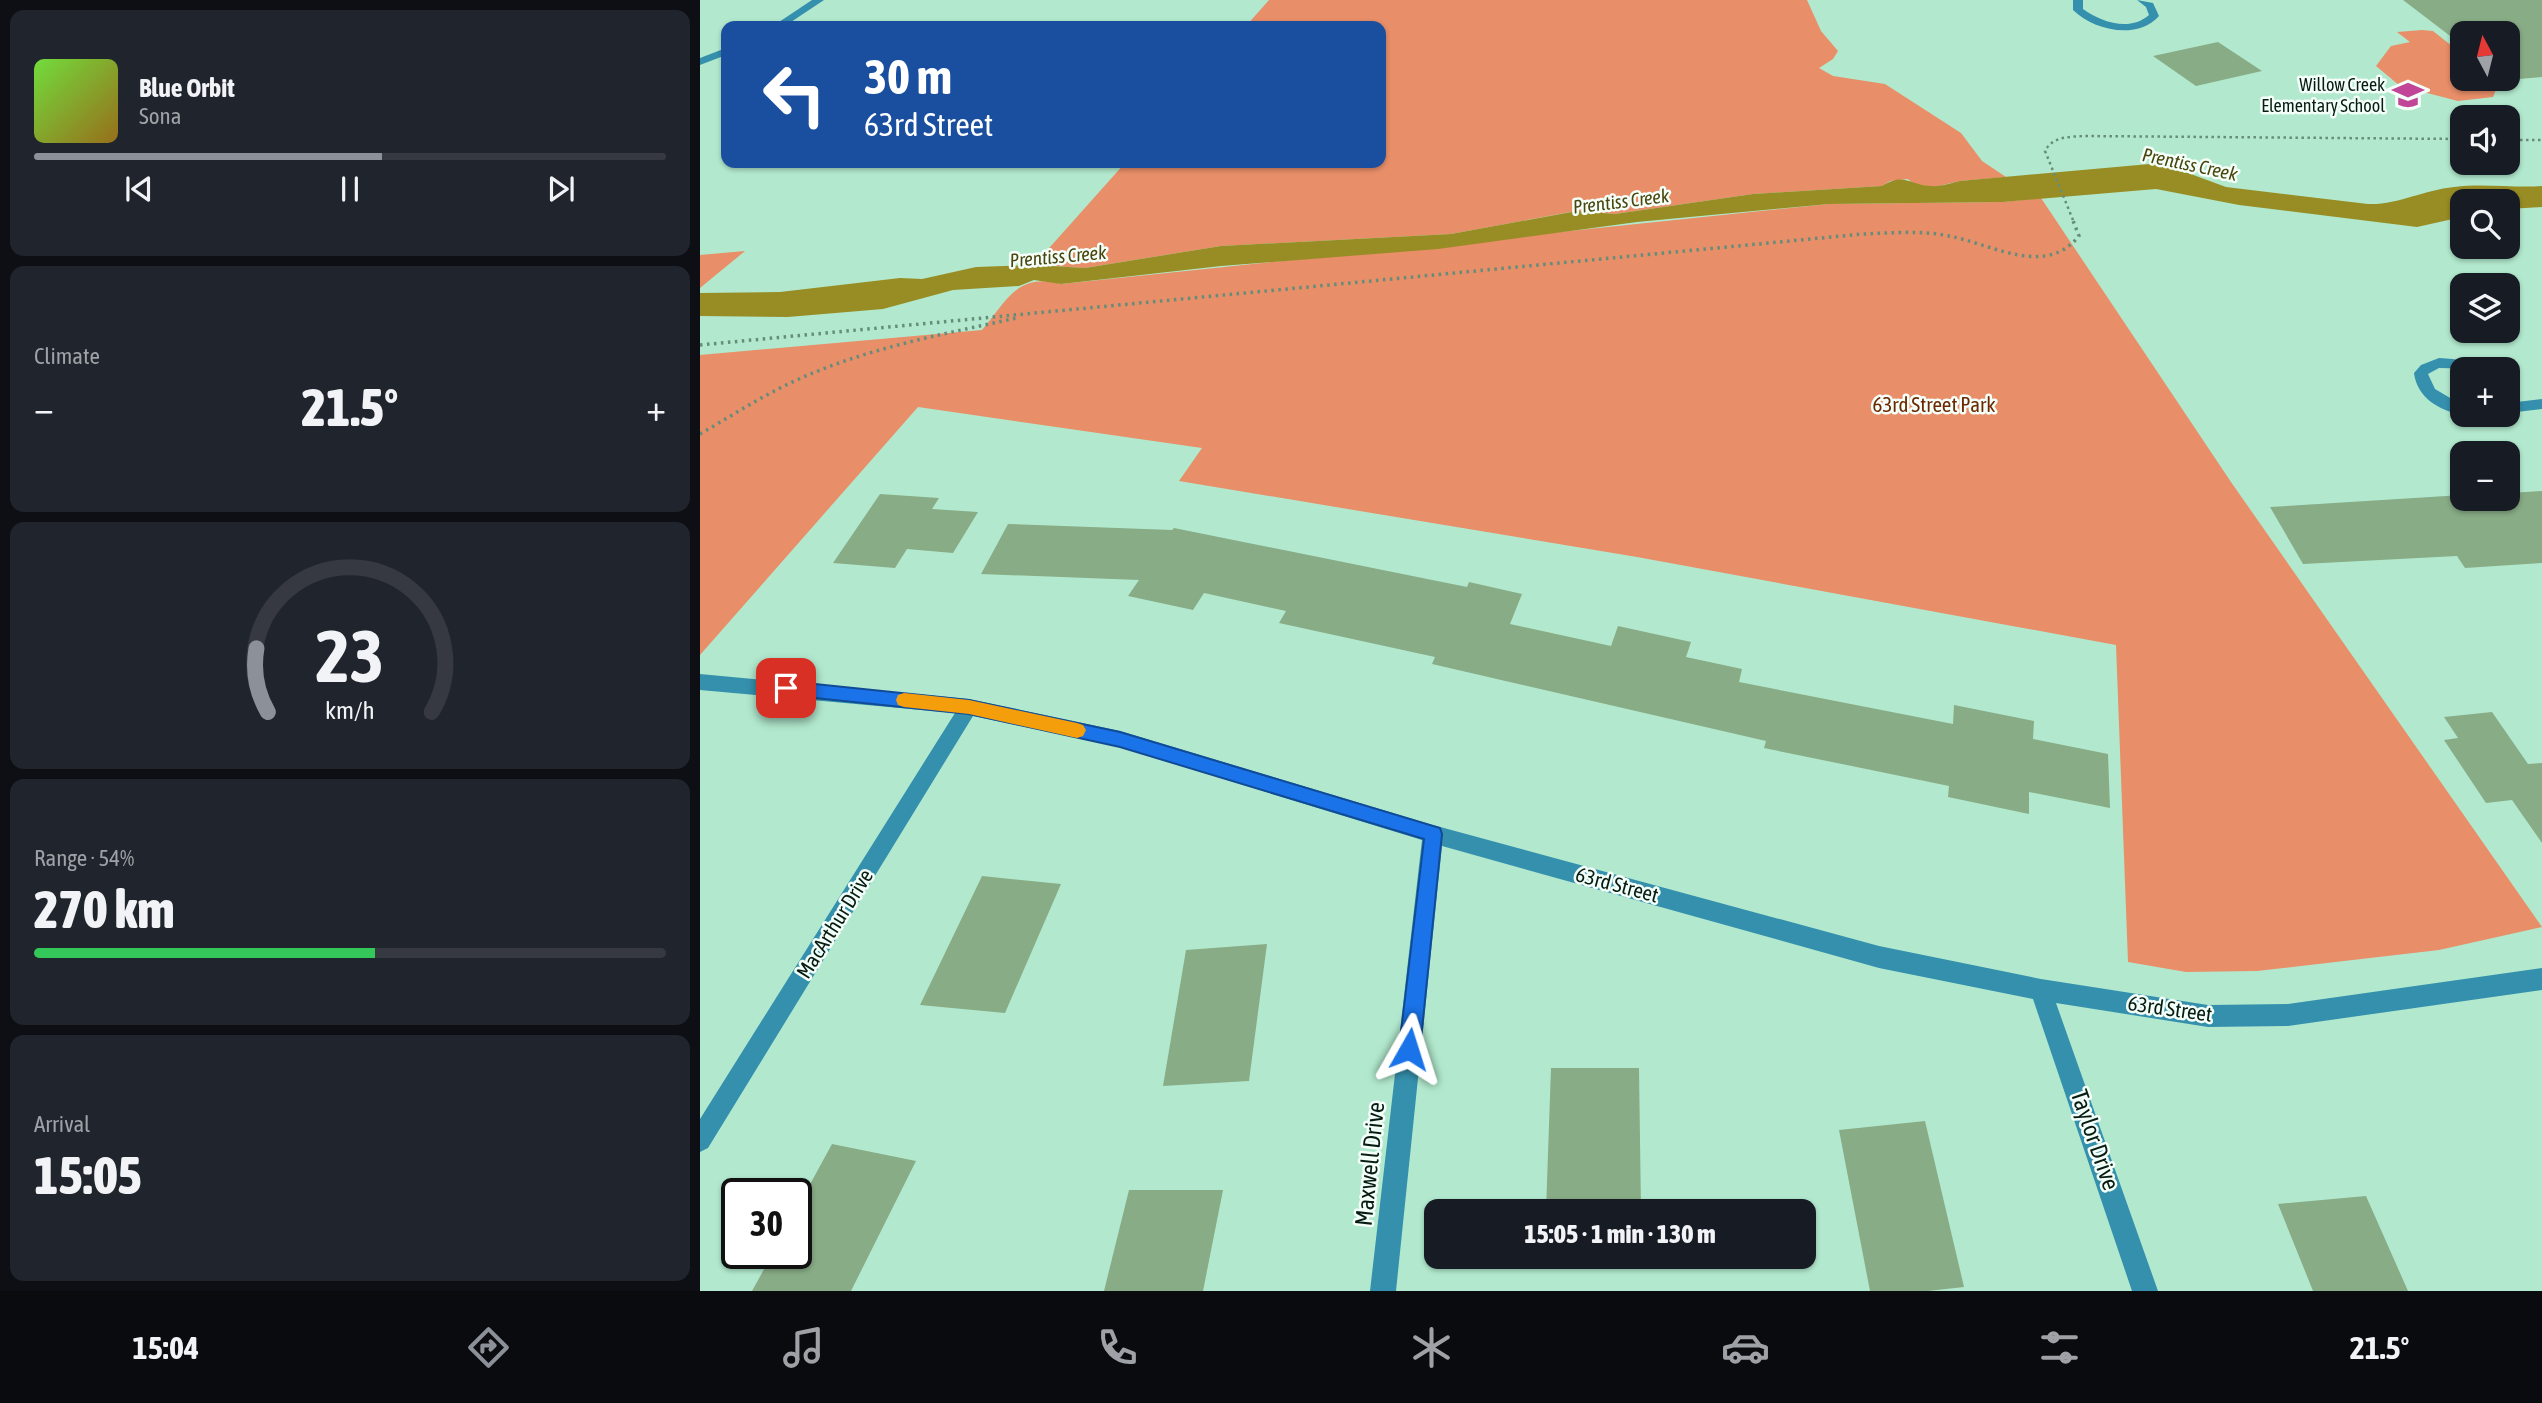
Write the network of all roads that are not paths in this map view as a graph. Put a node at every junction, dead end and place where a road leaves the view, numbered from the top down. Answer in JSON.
{"nodes":[{"id":1,"x":819,"y":0,"type":"edge"},
{"id":2,"x":2078,"y":0,"type":"edge"},
{"id":3,"x":2142,"y":0,"type":"edge"},
{"id":4,"x":786,"y":21,"type":"edge"},
{"id":5,"x":721,"y":53,"type":"edge"},
{"id":6,"x":700,"y":62,"type":"edge"},
{"id":7,"x":2450,"y":364,"type":"edge"},
{"id":8,"x":2450,"y":404,"type":"edge"},
{"id":9,"x":2542,"y":404,"type":"edge"},
{"id":10,"x":2520,"y":407,"type":"edge"},
{"id":11,"x":700,"y":682,"type":"edge"},
{"id":12,"x":969,"y":707,"type":"junction"},
{"id":13,"x":1433,"y":834,"type":"junction"},
{"id":14,"x":2542,"y":979,"type":"edge"},
{"id":15,"x":2041,"y":990,"type":"junction"},
{"id":16,"x":700,"y":1140,"type":"edge"},
{"id":17,"x":1383,"y":1291,"type":"edge"},
{"id":18,"x":2145,"y":1291,"type":"edge"}],
"edges":[{"from":1,"to":4,"type":"street"},
{"from":2,"to":3,"type":"street"},
{"from":5,"to":6,"type":"street"},
{"from":7,"to":8,"type":"street"},
{"from":9,"to":10,"type":"street"},
{"from":11,"to":12,"type":"street","name":"63rd Street"},
{"from":12,"to":13,"type":"street","name":"63rd Street"},
{"from":12,"to":16,"type":"street","name":"MacArthur Drive"},
{"from":13,"to":15,"type":"street","name":"63rd Street"},
{"from":13,"to":17,"type":"street","name":"Maxwell Drive"},
{"from":14,"to":15,"type":"street","name":"63rd Street"},
{"from":15,"to":18,"type":"street","name":"Taylor Drive"}]}
